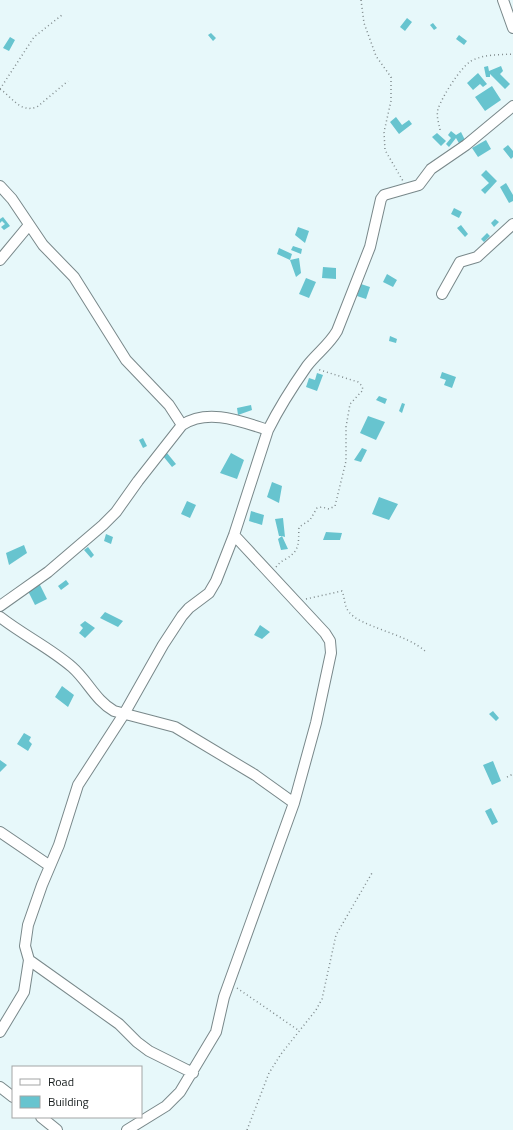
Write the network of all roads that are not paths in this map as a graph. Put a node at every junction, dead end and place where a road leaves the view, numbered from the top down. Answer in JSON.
{"nodes":[{"id":1,"x":503,"y":0,"type":"edge"},
{"id":2,"x":513,"y":3,"type":"edge"},
{"id":3,"x":508,"y":13,"type":"junction"},
{"id":4,"x":513,"y":28,"type":"edge"},
{"id":5,"x":513,"y":106,"type":"edge"},
{"id":6,"x":0,"y":186,"type":"edge"},
{"id":7,"x":513,"y":224,"type":"edge"},
{"id":8,"x":29,"y":225,"type":"junction"},
{"id":9,"x":0,"y":260,"type":"edge"},
{"id":10,"x":442,"y":294,"type":"dead end"},
{"id":11,"x":182,"y":425,"type":"junction"},
{"id":12,"x":268,"y":430,"type":"junction"},
{"id":13,"x":234,"y":535,"type":"junction"},
{"id":14,"x":0,"y":606,"type":"edge"},
{"id":15,"x":0,"y":618,"type":"edge"},
{"id":16,"x":124,"y":714,"type":"junction"},
{"id":17,"x":294,"y":803,"type":"junction"},
{"id":18,"x":0,"y":832,"type":"edge"},
{"id":19,"x":50,"y":866,"type":"junction"},
{"id":20,"x":29,"y":960,"type":"junction"},
{"id":21,"x":0,"y":1032,"type":"edge"},
{"id":22,"x":193,"y":1073,"type":"junction"},
{"id":23,"x":0,"y":1087,"type":"edge"},
{"id":24,"x":12,"y":1096,"type":"edge"},
{"id":25,"x":42,"y":1118,"type":"edge"},
{"id":26,"x":57,"y":1130,"type":"edge"},
{"id":27,"x":127,"y":1130,"type":"edge"}],
"edges":[{"from":1,"to":3,"type":"street"},
{"from":2,"to":3,"type":"street"},
{"from":3,"to":4,"type":"street"},
{"from":5,"to":12,"type":"street"},
{"from":6,"to":8,"type":"street"},
{"from":7,"to":10,"type":"street"},
{"from":8,"to":9,"type":"street"},
{"from":8,"to":11,"type":"street"},
{"from":11,"to":12,"type":"street"},
{"from":11,"to":14,"type":"street"},
{"from":12,"to":13,"type":"street"},
{"from":13,"to":16,"type":"street"},
{"from":13,"to":17,"type":"street"},
{"from":15,"to":16,"type":"street"},
{"from":16,"to":17,"type":"street"},
{"from":16,"to":19,"type":"street"},
{"from":17,"to":22,"type":"street"},
{"from":18,"to":19,"type":"street"},
{"from":19,"to":20,"type":"street"},
{"from":20,"to":21,"type":"street"},
{"from":20,"to":22,"type":"street"},
{"from":22,"to":27,"type":"street"},
{"from":23,"to":24,"type":"street"},
{"from":25,"to":26,"type":"street"}]}
